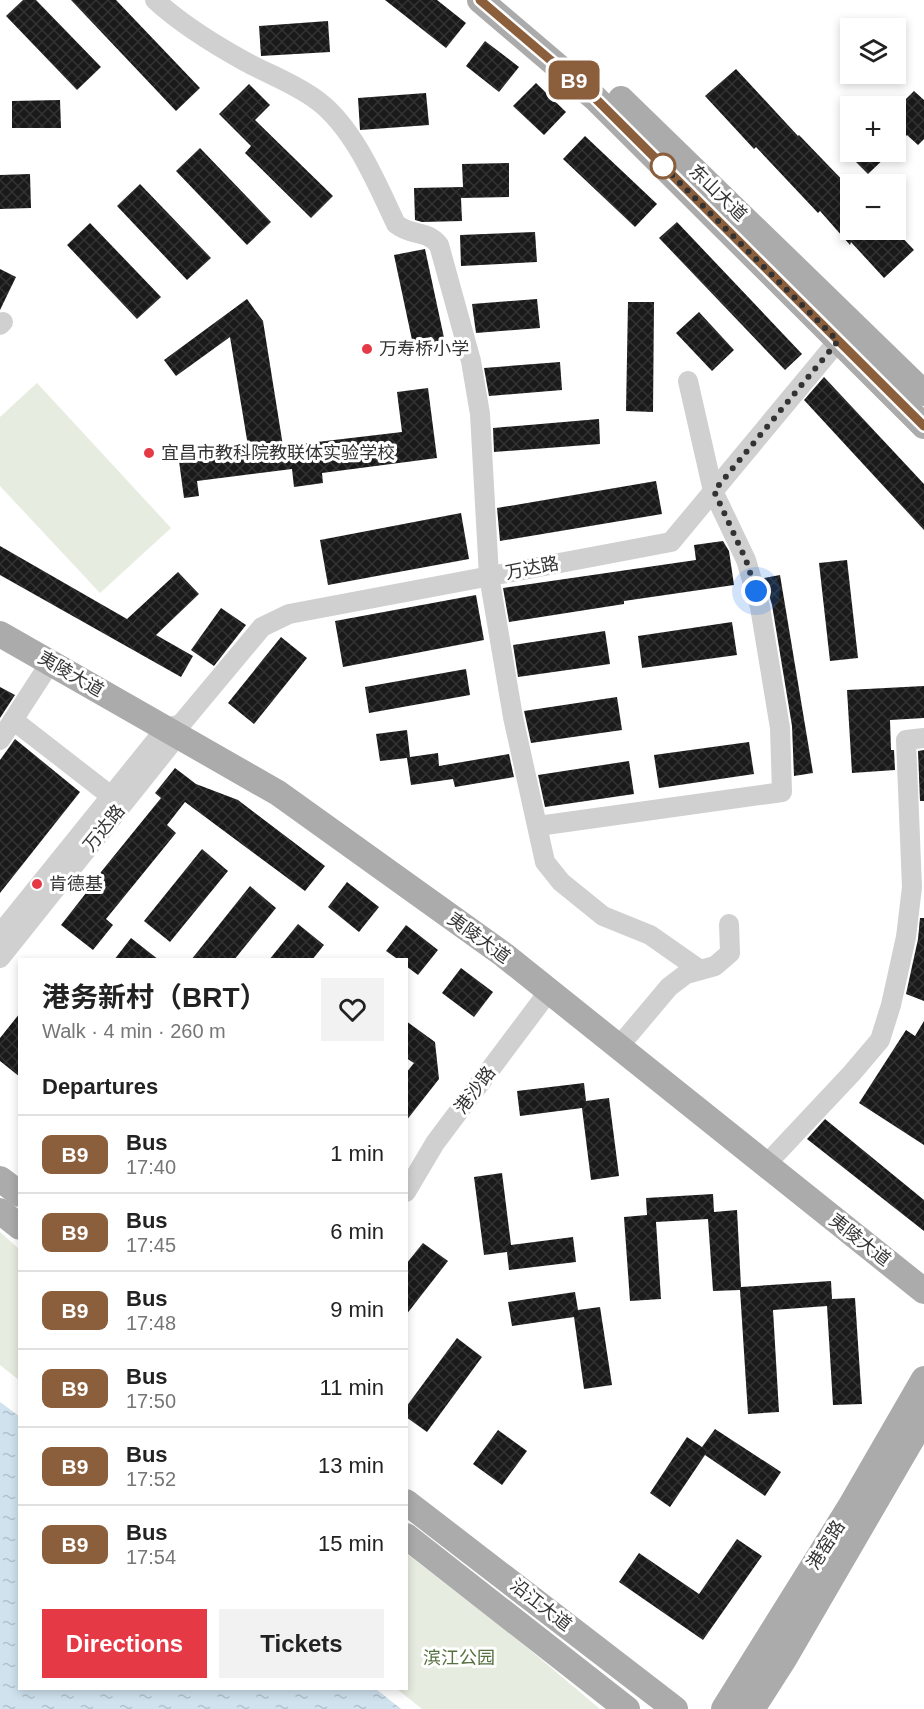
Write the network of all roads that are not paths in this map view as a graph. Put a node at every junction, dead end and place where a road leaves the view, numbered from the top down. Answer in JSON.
{"nodes":[{"id":1,"x":155,"y":0,"type":"edge"},
{"id":2,"x":491,"y":2,"type":"edge"},
{"id":3,"x":838,"y":341,"type":"junction"},
{"id":4,"x":688,"y":381,"type":"dead end"},
{"id":5,"x":924,"y":393,"type":"edge"},
{"id":6,"x":924,"y":426,"type":"edge"},
{"id":7,"x":714,"y":491,"type":"junction"},
{"id":8,"x":489,"y":576,"type":"junction"},
{"id":9,"x":0,"y":621,"type":"edge"},
{"id":10,"x":0,"y":634,"type":"edge"},
{"id":11,"x":50,"y":663,"type":"junction"},
{"id":12,"x":13,"y":720,"type":"junction"},
{"id":13,"x":175,"y":729,"type":"junction"},
{"id":14,"x":924,"y":738,"type":"edge"},
{"id":15,"x":0,"y":740,"type":"edge"},
{"id":16,"x":111,"y":796,"type":"junction"},
{"id":17,"x":538,"y":826,"type":"junction"},
{"id":18,"x":729,"y":924,"type":"dead end"},
{"id":19,"x":0,"y":934,"type":"edge"},
{"id":20,"x":0,"y":958,"type":"edge"},
{"id":21,"x":700,"y":970,"type":"junction"},
{"id":22,"x":549,"y":992,"type":"junction"},
{"id":23,"x":626,"y":1038,"type":"junction"},
{"id":24,"x":776,"y":1155,"type":"junction"},
{"id":25,"x":0,"y":1179,"type":"edge"},
{"id":26,"x":408,"y":1189,"type":"edge"},
{"id":27,"x":18,"y":1192,"type":"edge"},
{"id":28,"x":0,"y":1211,"type":"edge"},
{"id":29,"x":18,"y":1225,"type":"edge"},
{"id":30,"x":924,"y":1272,"type":"edge"},
{"id":31,"x":924,"y":1291,"type":"edge"},
{"id":32,"x":924,"y":1379,"type":"edge"},
{"id":33,"x":924,"y":1418,"type":"edge"},
{"id":34,"x":408,"y":1504,"type":"edge"},
{"id":35,"x":408,"y":1538,"type":"edge"},
{"id":36,"x":627,"y":1709,"type":"edge"},
{"id":37,"x":675,"y":1709,"type":"edge"},
{"id":38,"x":724,"y":1709,"type":"edge"},
{"id":39,"x":752,"y":1709,"type":"edge"}],
"edges":[{"from":1,"to":8,"type":"street"},
{"from":2,"to":3,"type":"main road","name":"东山大道"},
{"from":2,"to":5,"type":"main road","name":"东山大道"},
{"from":3,"to":6,"type":"main road","name":"东山大道"},
{"from":3,"to":7,"type":"street","name":"万达路"},
{"from":4,"to":7,"type":"street"},
{"from":7,"to":8,"type":"street","name":"万达路"},
{"from":7,"to":17,"type":"street"},
{"from":8,"to":13,"type":"street","name":"万达路"},
{"from":8,"to":17,"type":"street"},
{"from":9,"to":13,"type":"main road","name":"夷陵大道"},
{"from":10,"to":11,"type":"main road","name":"夷陵大道"},
{"from":11,"to":12,"type":"street"},
{"from":11,"to":13,"type":"main road","name":"夷陵大道"},
{"from":12,"to":15,"type":"street"},
{"from":12,"to":16,"type":"street"},
{"from":13,"to":16,"type":"street","name":"万达路"},
{"from":13,"to":20,"type":"street","name":"万达路"},
{"from":13,"to":22,"type":"main road","name":"夷陵大道"},
{"from":13,"to":23,"type":"main road","name":"夷陵大道"},
{"from":14,"to":24,"type":"street"},
{"from":16,"to":19,"type":"street","name":"万达路"},
{"from":17,"to":21,"type":"street"},
{"from":18,"to":21,"type":"street"},
{"from":21,"to":23,"type":"street"},
{"from":22,"to":26,"type":"street","name":"港沙路"},
{"from":22,"to":31,"type":"main road","name":"夷陵大道"},
{"from":23,"to":24,"type":"main road","name":"夷陵大道"},
{"from":24,"to":30,"type":"main road","name":"夷陵大道"},
{"from":25,"to":27,"type":"main road"},
{"from":28,"to":29,"type":"main road"},
{"from":32,"to":38,"type":"main road","name":"港窑路"},
{"from":33,"to":39,"type":"main road","name":"港窑路"},
{"from":34,"to":37,"type":"main road","name":"沿江大道"},
{"from":35,"to":36,"type":"main road","name":"沿江大道"}]}
